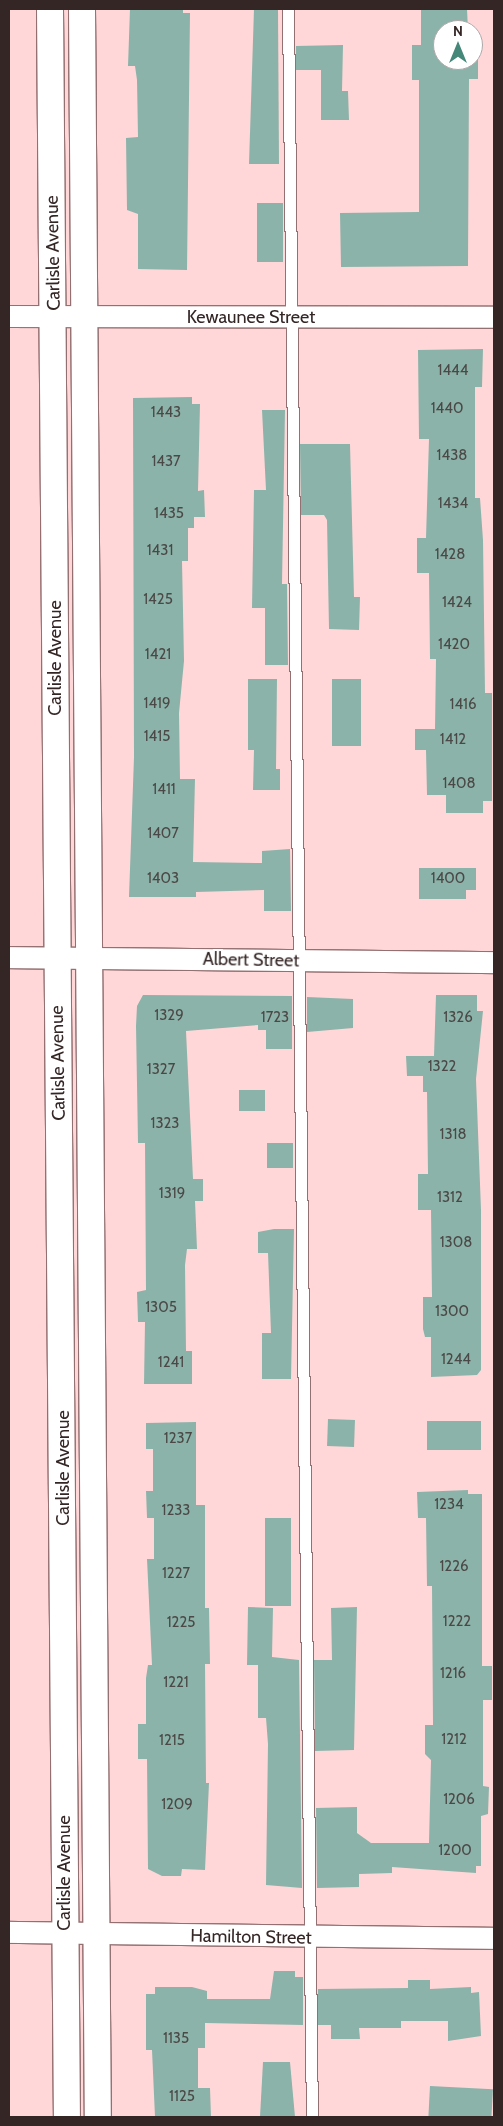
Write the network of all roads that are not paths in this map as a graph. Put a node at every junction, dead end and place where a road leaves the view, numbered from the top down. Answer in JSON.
{"nodes":[{"id":1,"x":50,"y":9,"type":"edge"},
{"id":2,"x":82,"y":9,"type":"edge"},
{"id":3,"x":288,"y":9,"type":"edge"},
{"id":4,"x":9,"y":316,"type":"edge"},
{"id":5,"x":292,"y":316,"type":"junction"},
{"id":6,"x":54,"y":317,"type":"junction"},
{"id":7,"x":82,"y":317,"type":"junction"},
{"id":8,"x":494,"y":317,"type":"edge"},
{"id":9,"x":88,"y":956,"type":"junction"},
{"id":10,"x":9,"y":957,"type":"edge"},
{"id":11,"x":56,"y":957,"type":"junction"},
{"id":12,"x":298,"y":961,"type":"junction"},
{"id":13,"x":494,"y":962,"type":"edge"},
{"id":14,"x":63,"y":1387,"type":"junction"},
{"id":15,"x":93,"y":1387,"type":"junction"},
{"id":16,"x":9,"y":1932,"type":"edge"},
{"id":17,"x":64,"y":1932,"type":"junction"},
{"id":18,"x":97,"y":1933,"type":"junction"},
{"id":19,"x":312,"y":1938,"type":"junction"},
{"id":20,"x":494,"y":1938,"type":"edge"},
{"id":21,"x":67,"y":2117,"type":"edge"},
{"id":22,"x":98,"y":2117,"type":"edge"},
{"id":23,"x":312,"y":2117,"type":"edge"}],
"edges":[{"from":1,"to":6,"type":"street","name":"Carlisle Avenue"},
{"from":2,"to":7,"type":"street","name":"Carlisle Avenue"},
{"from":3,"to":5,"type":"lane"},
{"from":4,"to":6,"type":"street","name":"Kewaunee Street"},
{"from":5,"to":7,"type":"street","name":"Kewaunee Street"},
{"from":5,"to":8,"type":"street","name":"Kewaunee Street"},
{"from":5,"to":12,"type":"lane"},
{"from":6,"to":7,"type":"street","name":"Kewaunee Street"},
{"from":6,"to":11,"type":"street","name":"Carlisle Avenue"},
{"from":7,"to":9,"type":"street","name":"Carlisle Avenue"},
{"from":9,"to":11,"type":"street","name":"Albert Street"},
{"from":9,"to":12,"type":"street","name":"Albert Street"},
{"from":9,"to":15,"type":"street","name":"Carlisle Avenue"},
{"from":10,"to":11,"type":"street","name":"Albert Street"},
{"from":11,"to":14,"type":"street","name":"Carlisle Avenue"},
{"from":12,"to":13,"type":"street","name":"Albert Street"},
{"from":12,"to":19,"type":"lane"},
{"from":14,"to":15,"type":"street"},
{"from":14,"to":17,"type":"street","name":"Carlisle Avenue"},
{"from":15,"to":18,"type":"street","name":"Carlisle Avenue"},
{"from":16,"to":17,"type":"street","name":"Hamilton Street"},
{"from":17,"to":18,"type":"street","name":"Hamilton Street"},
{"from":17,"to":21,"type":"street","name":"Carlisle Avenue"},
{"from":18,"to":19,"type":"street","name":"Hamilton Street"},
{"from":18,"to":22,"type":"street","name":"Carlisle Avenue"},
{"from":19,"to":20,"type":"street","name":"Hamilton Street"},
{"from":19,"to":23,"type":"lane"}]}
